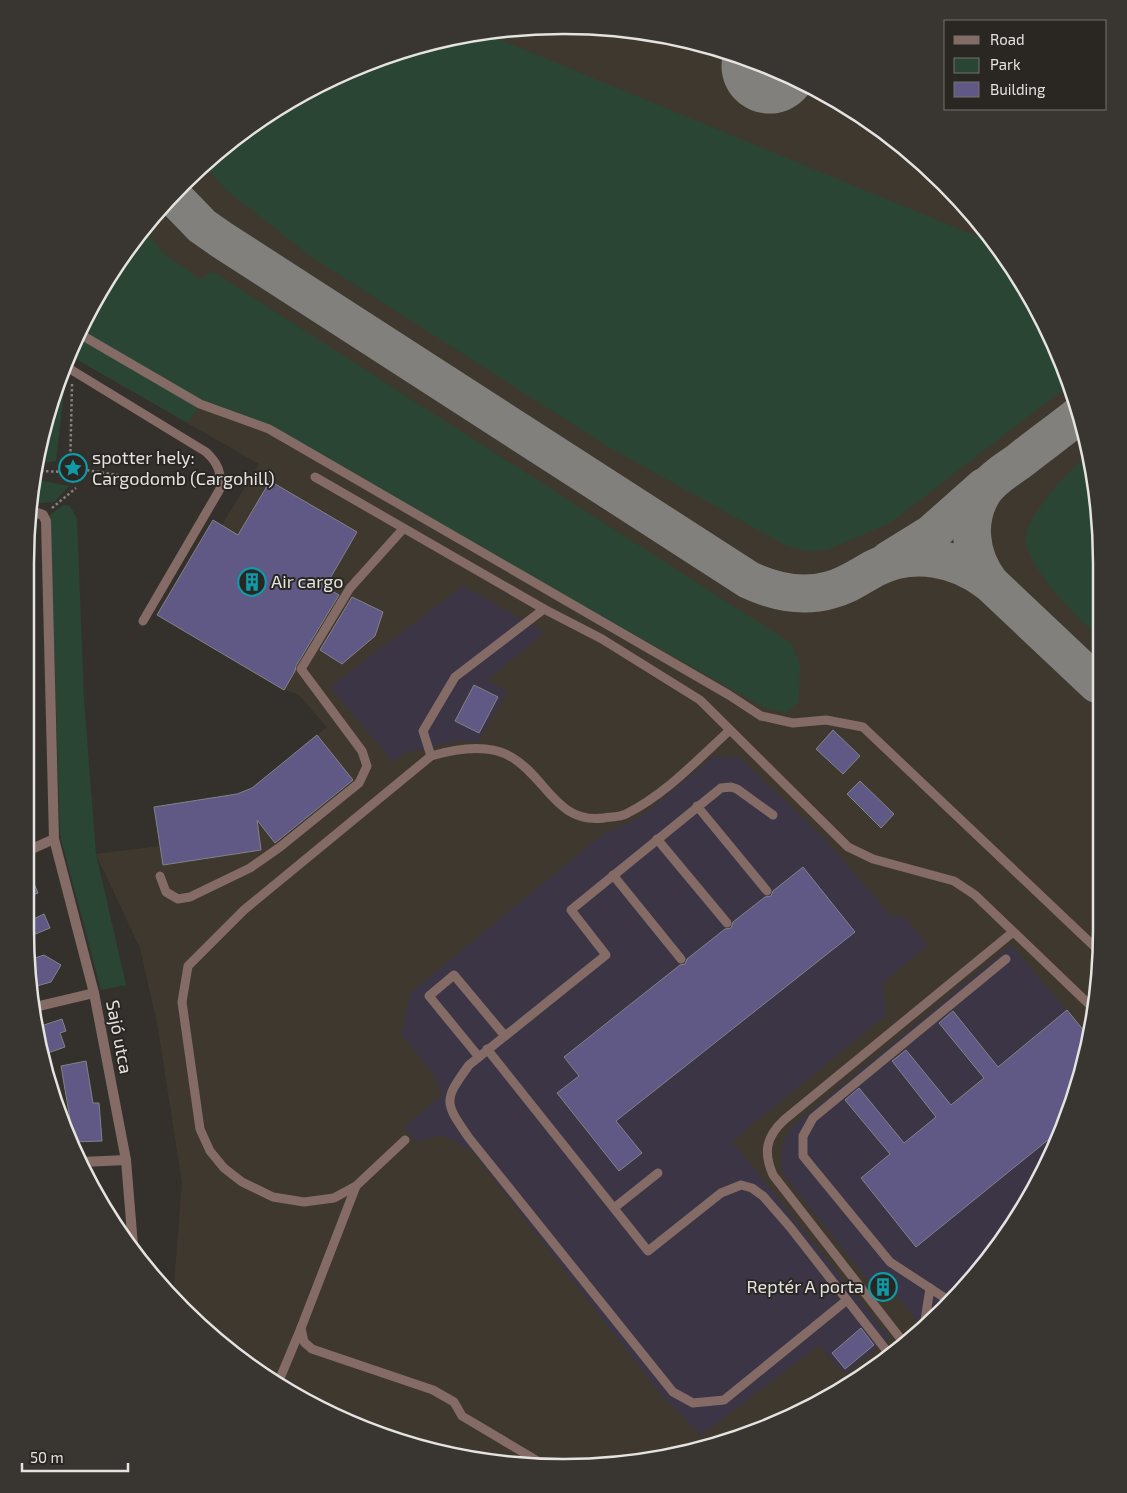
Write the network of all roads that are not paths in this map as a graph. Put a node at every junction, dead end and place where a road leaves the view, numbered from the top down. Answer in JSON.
{"nodes":[{"id":1,"x":85,"y":337,"type":"edge"},
{"id":2,"x":71,"y":369,"type":"edge"},
{"id":3,"x":315,"y":477,"type":"dead end"},
{"id":4,"x":36,"y":513,"type":"edge"},
{"id":5,"x":403,"y":529,"type":"junction"},
{"id":6,"x":544,"y":610,"type":"junction"},
{"id":7,"x":143,"y":621,"type":"dead end"},
{"id":8,"x":730,"y":730,"type":"junction"},
{"id":9,"x":431,"y":756,"type":"junction"},
{"id":10,"x":697,"y":806,"type":"junction"},
{"id":11,"x":773,"y":815,"type":"dead end"},
{"id":12,"x":54,"y":839,"type":"junction"},
{"id":13,"x":657,"y":839,"type":"junction"},
{"id":14,"x":34,"y":848,"type":"edge"},
{"id":15,"x":613,"y":875,"type":"junction"},
{"id":16,"x":160,"y":876,"type":"dead end"},
{"id":17,"x":767,"y":891,"type":"dead end"},
{"id":18,"x":727,"y":924,"type":"dead end"},
{"id":19,"x":1013,"y":932,"type":"junction"},
{"id":20,"x":1093,"y":945,"type":"edge"},
{"id":21,"x":681,"y":959,"type":"dead end"},
{"id":22,"x":1006,"y":959,"type":"dead end"},
{"id":23,"x":94,"y":993,"type":"junction"},
{"id":24,"x":1088,"y":1004,"type":"edge"},
{"id":25,"x":39,"y":1007,"type":"edge"},
{"id":26,"x":505,"y":1036,"type":"junction"},
{"id":27,"x":488,"y":1050,"type":"junction"},
{"id":28,"x":479,"y":1057,"type":"junction"},
{"id":29,"x":406,"y":1140,"type":"dead end"},
{"id":30,"x":126,"y":1160,"type":"junction"},
{"id":31,"x":87,"y":1162,"type":"edge"},
{"id":32,"x":658,"y":1173,"type":"dead end"},
{"id":33,"x":356,"y":1186,"type":"junction"},
{"id":34,"x":614,"y":1208,"type":"junction"},
{"id":35,"x":132,"y":1237,"type":"edge"},
{"id":36,"x":930,"y":1288,"type":"junction"},
{"id":37,"x":944,"y":1297,"type":"edge"},
{"id":38,"x":847,"y":1300,"type":"junction"},
{"id":39,"x":926,"y":1316,"type":"edge"},
{"id":40,"x":301,"y":1328,"type":"junction"},
{"id":41,"x":900,"y":1338,"type":"edge"},
{"id":42,"x":886,"y":1350,"type":"edge"},
{"id":43,"x":281,"y":1377,"type":"edge"},
{"id":44,"x":533,"y":1458,"type":"edge"}],
"edges":[{"from":1,"to":20,"type":"lane"},
{"from":2,"to":7,"type":"lane"},
{"from":3,"to":5,"type":"lane"},
{"from":4,"to":12,"type":"street","name":"Sajó utca"},
{"from":5,"to":6,"type":"lane"},
{"from":5,"to":16,"type":"lane"},
{"from":6,"to":8,"type":"lane"},
{"from":6,"to":9,"type":"lane"},
{"from":8,"to":9,"type":"lane"},
{"from":8,"to":19,"type":"lane"},
{"from":9,"to":33,"type":"lane"},
{"from":10,"to":11,"type":"lane"},
{"from":10,"to":13,"type":"lane"},
{"from":10,"to":17,"type":"lane"},
{"from":12,"to":14,"type":"street"},
{"from":12,"to":23,"type":"street","name":"Sajó utca"},
{"from":13,"to":15,"type":"lane"},
{"from":13,"to":18,"type":"lane"},
{"from":15,"to":21,"type":"lane"},
{"from":15,"to":26,"type":"lane"},
{"from":19,"to":24,"type":"lane"},
{"from":19,"to":41,"type":"lane"},
{"from":22,"to":36,"type":"lane"},
{"from":23,"to":25,"type":"street"},
{"from":23,"to":30,"type":"street","name":"Sajó utca"},
{"from":26,"to":27,"type":"lane"},
{"from":26,"to":28,"type":"lane"},
{"from":27,"to":28,"type":"lane"},
{"from":27,"to":34,"type":"lane"},
{"from":28,"to":38,"type":"lane"},
{"from":29,"to":33,"type":"lane"},
{"from":30,"to":31,"type":"street"},
{"from":30,"to":35,"type":"street","name":"Sajó utca"},
{"from":32,"to":34,"type":"lane"},
{"from":33,"to":40,"type":"lane"},
{"from":34,"to":38,"type":"lane"},
{"from":36,"to":37,"type":"lane"},
{"from":36,"to":39,"type":"lane"},
{"from":38,"to":42,"type":"lane"},
{"from":40,"to":43,"type":"lane"},
{"from":40,"to":44,"type":"lane"}]}
